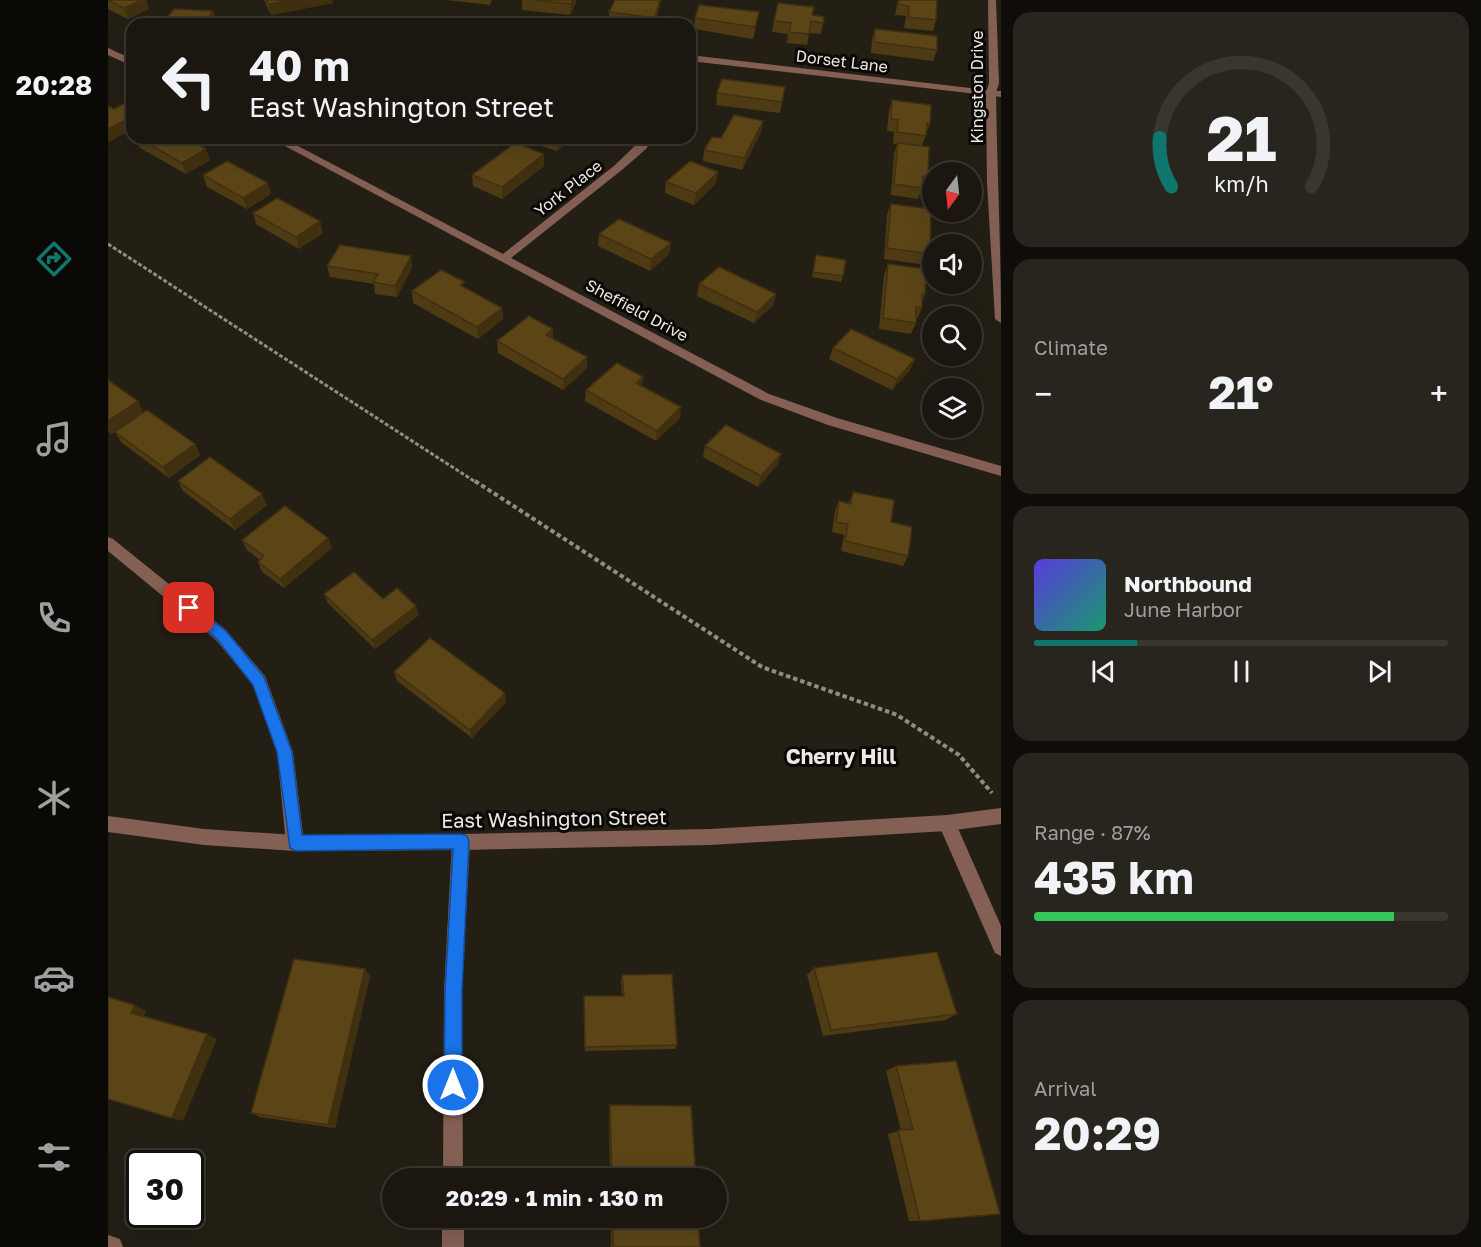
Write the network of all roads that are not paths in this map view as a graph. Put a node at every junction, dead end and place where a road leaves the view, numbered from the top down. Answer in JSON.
{"nodes":[{"id":1,"x":992,"y":0,"type":"edge"},
{"id":2,"x":108,"y":51,"type":"edge"},
{"id":3,"x":696,"y":59,"type":"edge"},
{"id":4,"x":126,"y":60,"type":"edge"},
{"id":5,"x":996,"y":93,"type":"edge"},
{"id":6,"x":286,"y":144,"type":"edge"},
{"id":7,"x":644,"y":144,"type":"edge"},
{"id":8,"x":996,"y":184,"type":"edge"},
{"id":9,"x":504,"y":258,"type":"junction"},
{"id":10,"x":1001,"y":319,"type":"edge"},
{"id":11,"x":1001,"y":471,"type":"edge"},
{"id":12,"x":108,"y":543,"type":"edge"},
{"id":13,"x":1001,"y":816,"type":"edge"},
{"id":14,"x":947,"y":823,"type":"junction"},
{"id":15,"x":108,"y":824,"type":"edge"},
{"id":16,"x":461,"y":842,"type":"junction"},
{"id":17,"x":296,"y":843,"type":"junction"},
{"id":18,"x":1001,"y":946,"type":"edge"},
{"id":19,"x":453,"y":1168,"type":"edge"},
{"id":20,"x":453,"y":1228,"type":"edge"},
{"id":21,"x":453,"y":1247,"type":"edge"}],
"edges":[{"from":1,"to":5,"type":"street","name":"Kingston Drive"},
{"from":2,"to":4,"type":"street"},
{"from":3,"to":5,"type":"street","name":"Dorset Lane"},
{"from":5,"to":8,"type":"street","name":"Kingston Drive"},
{"from":6,"to":9,"type":"street","name":"Sheffield Drive"},
{"from":7,"to":9,"type":"street","name":"York Place"},
{"from":8,"to":10,"type":"street","name":"Kingston Drive"},
{"from":9,"to":11,"type":"street","name":"Sheffield Drive"},
{"from":12,"to":17,"type":"street"},
{"from":13,"to":14,"type":"street","name":"East Washington Street"},
{"from":14,"to":16,"type":"street","name":"East Washington Street"},
{"from":14,"to":18,"type":"street"},
{"from":15,"to":17,"type":"street","name":"East Washington Street"},
{"from":16,"to":17,"type":"street","name":"East Washington Street"},
{"from":16,"to":19,"type":"street"},
{"from":20,"to":21,"type":"street"}]}
